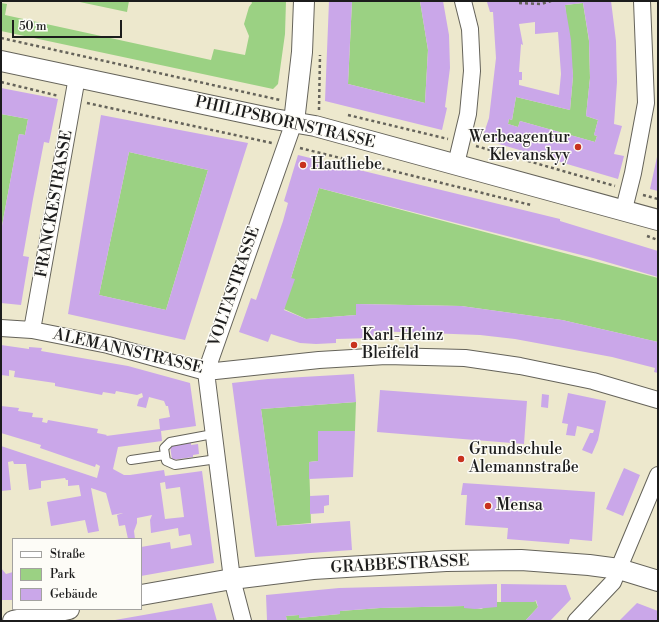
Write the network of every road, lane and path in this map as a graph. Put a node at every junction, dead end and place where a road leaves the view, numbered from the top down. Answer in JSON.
{"nodes":[{"id":1,"x":304,"y":1,"type":"edge"},
{"id":2,"x":463,"y":1,"type":"edge"},
{"id":3,"x":551,"y":1,"type":"edge"},
{"id":4,"x":642,"y":1,"type":"edge"},
{"id":5,"x":519,"y":3,"type":"dead end"},
{"id":6,"x":1,"y":38,"type":"edge"},
{"id":7,"x":1,"y":61,"type":"edge"},
{"id":8,"x":78,"y":77,"type":"junction"},
{"id":9,"x":1,"y":82,"type":"edge"},
{"id":10,"x":74,"y":100,"type":"junction"},
{"id":11,"x":296,"y":103,"type":"junction"},
{"id":12,"x":327,"y":110,"type":"dead end"},
{"id":13,"x":342,"y":114,"type":"dead end"},
{"id":14,"x":294,"y":122,"type":"junction"},
{"id":15,"x":461,"y":142,"type":"junction"},
{"id":16,"x":285,"y":145,"type":"junction"},
{"id":17,"x":456,"y":164,"type":"junction"},
{"id":18,"x":629,"y":190,"type":"junction"},
{"id":19,"x":658,"y":199,"type":"edge"},
{"id":20,"x":534,"y":205,"type":"dead end"},
{"id":21,"x":624,"y":210,"type":"junction"},
{"id":22,"x":658,"y":220,"type":"edge"},
{"id":23,"x":645,"y":236,"type":"dead end"},
{"id":24,"x":658,"y":240,"type":"edge"},
{"id":25,"x":1,"y":328,"type":"edge"},
{"id":26,"x":32,"y":330,"type":"junction"},
{"id":27,"x":206,"y":372,"type":"junction"},
{"id":28,"x":658,"y":400,"type":"edge"},
{"id":29,"x":213,"y":434,"type":"junction"},
{"id":30,"x":165,"y":455,"type":"junction"},
{"id":31,"x":217,"y":459,"type":"junction"},
{"id":32,"x":131,"y":460,"type":"dead end"},
{"id":33,"x":658,"y":475,"type":"edge"},
{"id":34,"x":619,"y":569,"type":"junction"},
{"id":35,"x":232,"y":579,"type":"junction"},
{"id":36,"x":658,"y":581,"type":"edge"},
{"id":37,"x":142,"y":595,"type":"edge"},
{"id":38,"x":64,"y":610,"type":"edge"},
{"id":39,"x":14,"y":621,"type":"edge"},
{"id":40,"x":243,"y":621,"type":"edge"},
{"id":41,"x":576,"y":621,"type":"edge"}],
"edges":[{"from":1,"to":11,"type":"street"},
{"from":2,"to":15,"type":"street"},
{"from":3,"to":5,"type":"path"},
{"from":4,"to":18,"type":"street"},
{"from":6,"to":11,"type":"path"},
{"from":7,"to":8,"type":"street","name":"PHILIPSBORNSTRASSE"},
{"from":8,"to":10,"type":"street","name":"FRANCKESTRASSE"},
{"from":8,"to":14,"type":"street","name":"PHILIPSBORNSTRASSE"},
{"from":9,"to":10,"type":"path"},
{"from":10,"to":16,"type":"path"},
{"from":10,"to":26,"type":"street","name":"FRANCKESTRASSE"},
{"from":11,"to":12,"type":"path"},
{"from":11,"to":14,"type":"street"},
{"from":13,"to":15,"type":"path"},
{"from":14,"to":16,"type":"street","name":"VOLTASTRASSE"},
{"from":14,"to":17,"type":"street","name":"PHILIPSBORNSTRASSE"},
{"from":15,"to":17,"type":"street"},
{"from":15,"to":18,"type":"path"},
{"from":16,"to":20,"type":"path"},
{"from":16,"to":27,"type":"street","name":"VOLTASTRASSE"},
{"from":17,"to":21,"type":"street","name":"PHILIPSBORNSTRASSE"},
{"from":18,"to":19,"type":"path"},
{"from":18,"to":21,"type":"street"},
{"from":21,"to":22,"type":"street","name":"PHILIPSBORNSTRASSE"},
{"from":23,"to":24,"type":"path"},
{"from":25,"to":26,"type":"street","name":"ALEMANNSTRASSE"},
{"from":26,"to":27,"type":"street","name":"ALEMANNSTRASSE"},
{"from":27,"to":28,"type":"street","name":"ALEMANNSTRASSE"},
{"from":27,"to":29,"type":"street","name":"VOLTASTRASSE"},
{"from":29,"to":30,"type":"lane"},
{"from":29,"to":31,"type":"street","name":"VOLTASTRASSE"},
{"from":30,"to":31,"type":"lane"},
{"from":30,"to":32,"type":"lane"},
{"from":31,"to":35,"type":"street","name":"VOLTASTRASSE"},
{"from":33,"to":34,"type":"street"},
{"from":34,"to":35,"type":"street","name":"GRABBESTRASSE"},
{"from":34,"to":36,"type":"street","name":"GRABBESTRASSE"},
{"from":34,"to":41,"type":"street"},
{"from":35,"to":37,"type":"street","name":"GRABBESTRASSE"},
{"from":35,"to":40,"type":"street","name":"VOLTASTRASSE"},
{"from":38,"to":39,"type":"street"}]}
